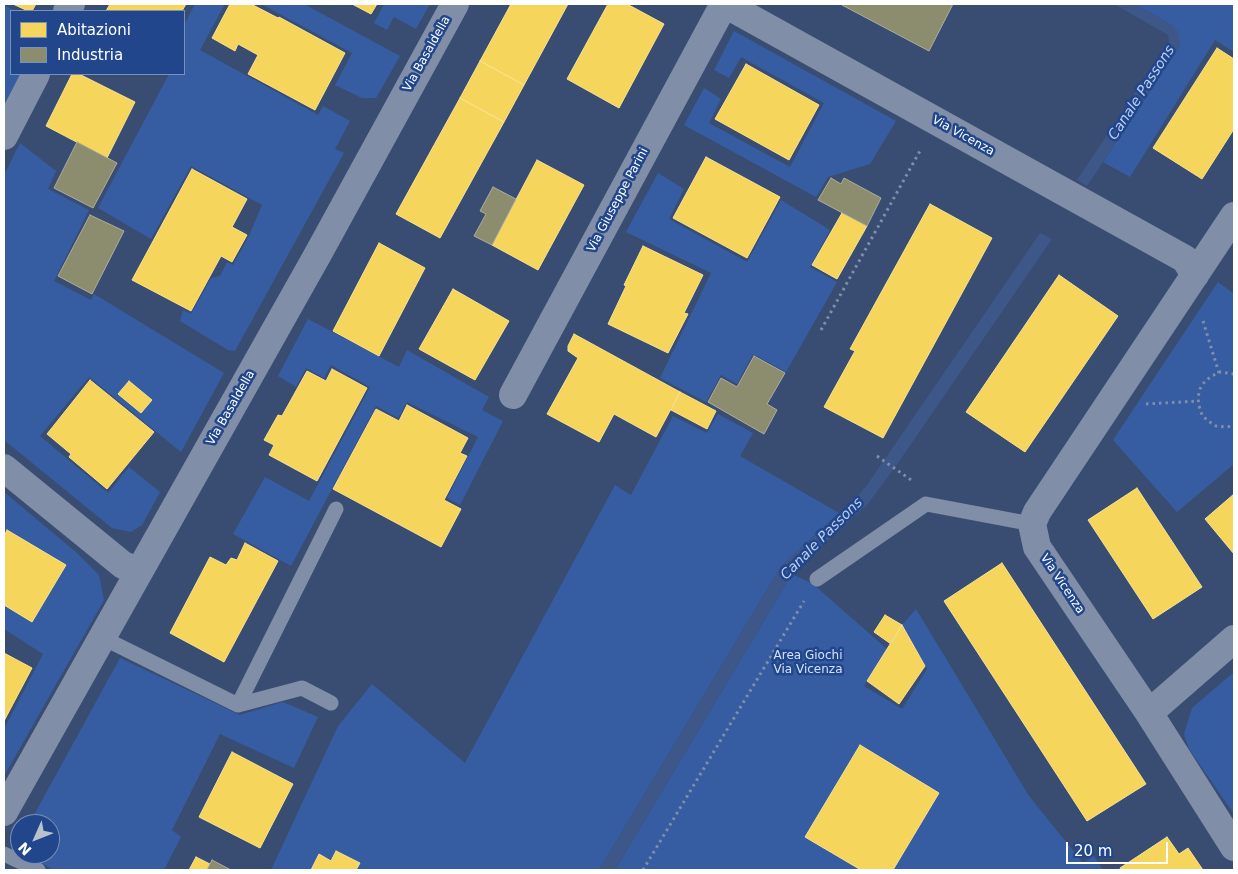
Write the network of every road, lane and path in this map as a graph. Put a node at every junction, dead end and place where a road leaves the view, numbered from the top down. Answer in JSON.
{"nodes":[{"id":1,"x":455,"y":4,"type":"edge"},
{"id":2,"x":724,"y":4,"type":"edge"},
{"id":3,"x":35,"y":75,"type":"edge"},
{"id":4,"x":937,"y":122,"type":"junction"},
{"id":5,"x":4,"y":136,"type":"edge"},
{"id":6,"x":1234,"y":216,"type":"edge"},
{"id":7,"x":1193,"y":278,"type":"junction"},
{"id":8,"x":821,"y":330,"type":"dead end"},
{"id":9,"x":1218,"y":373,"type":"junction"},
{"id":10,"x":1234,"y":374,"type":"edge"},
{"id":11,"x":513,"y":396,"type":"dead end"},
{"id":12,"x":1198,"y":401,"type":"junction"},
{"id":13,"x":1108,"y":407,"type":"junction"},
{"id":14,"x":1234,"y":426,"type":"edge"},
{"id":15,"x":876,"y":456,"type":"dead end"},
{"id":16,"x":4,"y":468,"type":"edge"},
{"id":17,"x":896,"y":469,"type":"dead end"},
{"id":18,"x":336,"y":509,"type":"dead end"},
{"id":19,"x":1032,"y":524,"type":"junction"},
{"id":20,"x":138,"y":571,"type":"junction"},
{"id":21,"x":817,"y":579,"type":"joint"},
{"id":22,"x":101,"y":637,"type":"junction"},
{"id":23,"x":1234,"y":639,"type":"edge"},
{"id":24,"x":331,"y":703,"type":"dead end"},
{"id":25,"x":238,"y":705,"type":"junction"},
{"id":26,"x":1149,"y":713,"type":"junction"},
{"id":27,"x":4,"y":812,"type":"edge"},
{"id":28,"x":1234,"y":847,"type":"edge"},
{"id":29,"x":4,"y":854,"type":"edge"},
{"id":30,"x":38,"y":870,"type":"edge"},
{"id":31,"x":643,"y":870,"type":"edge"}],
"edges":[{"from":1,"to":20,"type":"street","name":"Via Basaldella"},
{"from":2,"to":4,"type":"street","name":"Via Vicenza"},
{"from":2,"to":11,"type":"street","name":"Via Giuseppe Parini"},
{"from":3,"to":5,"type":"street"},
{"from":4,"to":7,"type":"street","name":"Via Vicenza"},
{"from":4,"to":8,"type":"path"},
{"from":6,"to":7,"type":"street"},
{"from":7,"to":9,"type":"path"},
{"from":7,"to":13,"type":"street"},
{"from":9,"to":10,"type":"path"},
{"from":9,"to":12,"type":"path"},
{"from":12,"to":13,"type":"path"},
{"from":12,"to":14,"type":"path"},
{"from":13,"to":19,"type":"street"},
{"from":15,"to":17,"type":"path"},
{"from":16,"to":20,"type":"street"},
{"from":18,"to":25,"type":"lane"},
{"from":19,"to":21,"type":"lane"},
{"from":19,"to":26,"type":"street","name":"Via Vicenza"},
{"from":20,"to":22,"type":"street","name":"Via Basaldella"},
{"from":21,"to":31,"type":"path"},
{"from":22,"to":25,"type":"lane"},
{"from":22,"to":27,"type":"street","name":"Via Basaldella"},
{"from":23,"to":26,"type":"street"},
{"from":24,"to":25,"type":"lane"},
{"from":26,"to":28,"type":"street","name":"Via Vicenza"},
{"from":29,"to":30,"type":"lane"}]}
